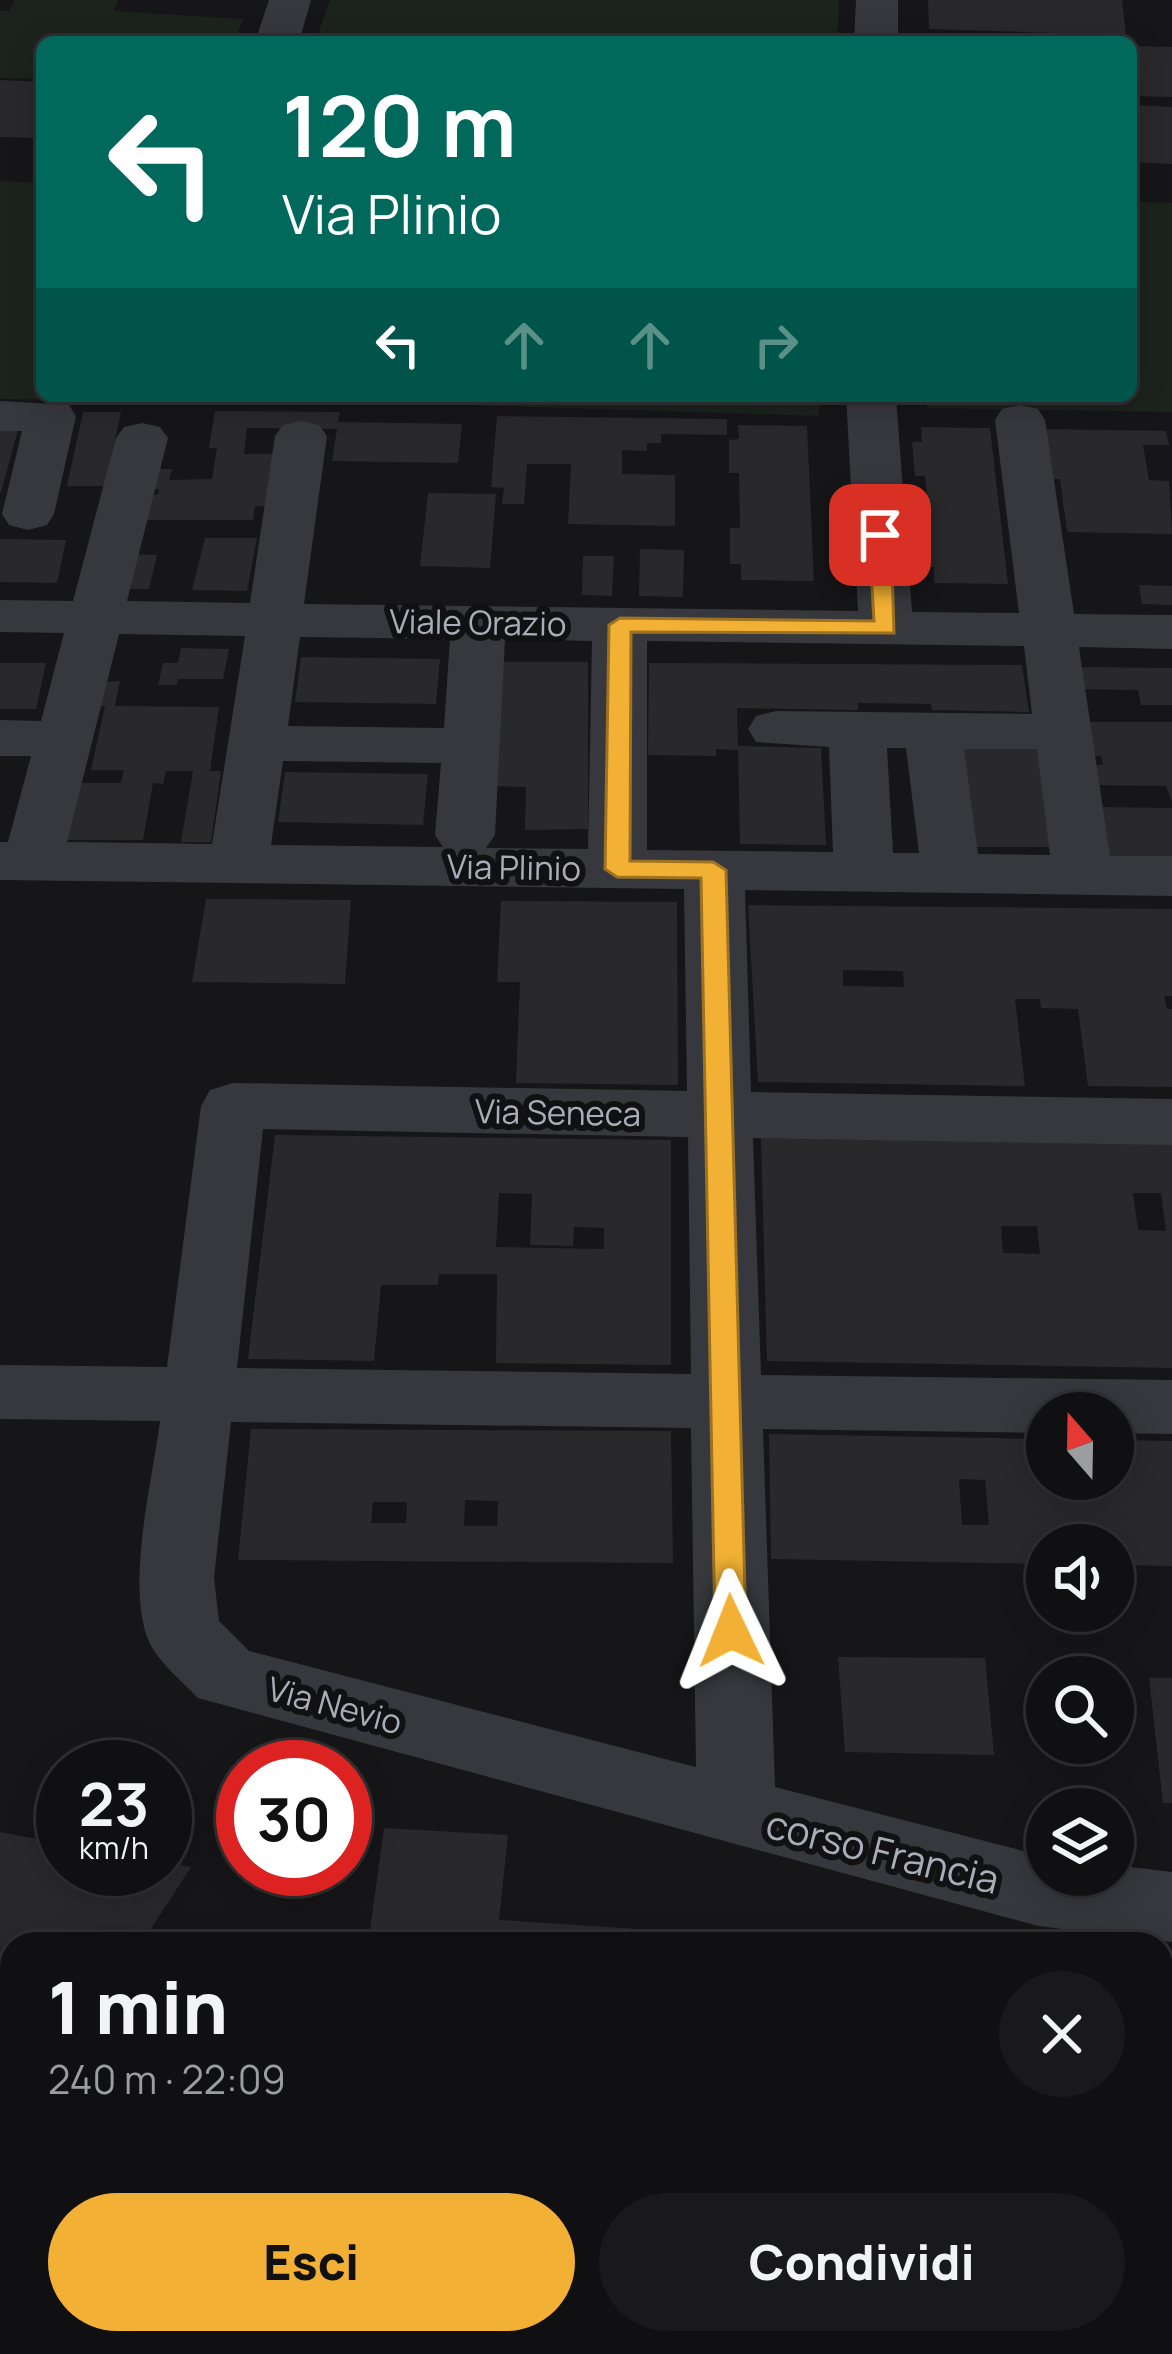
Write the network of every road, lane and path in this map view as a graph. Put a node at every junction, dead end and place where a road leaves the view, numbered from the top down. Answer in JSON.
{"nodes":[{"id":1,"x":290,"y":0,"type":"edge"},
{"id":2,"x":877,"y":0,"type":"edge"},
{"id":3,"x":280,"y":36,"type":"edge"},
{"id":4,"x":876,"y":36,"type":"edge"},
{"id":5,"x":871,"y":402,"type":"edge"},
{"id":6,"x":0,"y":416,"type":"edge"},
{"id":7,"x":1020,"y":420,"type":"dead end"},
{"id":8,"x":301,"y":436,"type":"dead end"},
{"id":9,"x":142,"y":438,"type":"dead end"},
{"id":10,"x":14,"y":514,"type":"edge"},
{"id":11,"x":122,"y":517,"type":"junction"},
{"id":12,"x":0,"y":616,"type":"edge"},
{"id":13,"x":99,"y":617,"type":"junction"},
{"id":14,"x":277,"y":619,"type":"junction"},
{"id":15,"x":479,"y":622,"type":"junction"},
{"id":16,"x":620,"y":625,"type":"junction"},
{"id":17,"x":886,"y":628,"type":"junction"},
{"id":18,"x":1053,"y":631,"type":"junction"},
{"id":19,"x":1172,"y":632,"type":"edge"},
{"id":20,"x":776,"y":729,"type":"dead end"},
{"id":21,"x":857,"y":730,"type":"junction"},
{"id":22,"x":933,"y":730,"type":"junction"},
{"id":23,"x":1065,"y":732,"type":"junction"},
{"id":24,"x":0,"y":738,"type":"edge"},
{"id":25,"x":65,"y":739,"type":"junction"},
{"id":26,"x":255,"y":743,"type":"junction"},
{"id":27,"x":471,"y":746,"type":"junction"},
{"id":28,"x":465,"y":835,"type":"dead end"},
{"id":29,"x":16,"y":861,"type":"edge"},
{"id":30,"x":239,"y":864,"type":"junction"},
{"id":31,"x":617,"y":869,"type":"junction"},
{"id":32,"x":713,"y":870,"type":"junction"},
{"id":33,"x":864,"y":872,"type":"junction"},
{"id":34,"x":950,"y":873,"type":"junction"},
{"id":35,"x":1083,"y":875,"type":"junction"},
{"id":36,"x":1172,"y":876,"type":"edge"},
{"id":37,"x":720,"y":1115,"type":"junction"},
{"id":38,"x":1172,"y":1122,"type":"edge"},
{"id":39,"x":0,"y":1392,"type":"edge"},
{"id":40,"x":202,"y":1394,"type":"junction"},
{"id":41,"x":724,"y":1404,"type":"junction"},
{"id":42,"x":1172,"y":1407,"type":"edge"},
{"id":43,"x":736,"y":1814,"type":"junction"},
{"id":44,"x":1172,"y":1907,"type":"edge"},
{"id":45,"x":1031,"y":1917,"type":"edge"}],
"edges":[{"from":1,"to":3,"type":"street"},
{"from":2,"to":4,"type":"street"},
{"from":5,"to":17,"type":"street"},
{"from":6,"to":10,"type":"street"},
{"from":7,"to":18,"type":"street"},
{"from":8,"to":14,"type":"street"},
{"from":9,"to":11,"type":"street"},
{"from":10,"to":11,"type":"street"},
{"from":11,"to":13,"type":"street"},
{"from":12,"to":13,"type":"street","name":"Viale Orazio"},
{"from":13,"to":14,"type":"street","name":"Viale Orazio"},
{"from":13,"to":25,"type":"street"},
{"from":14,"to":15,"type":"street","name":"Viale Orazio"},
{"from":14,"to":26,"type":"street"},
{"from":15,"to":16,"type":"street","name":"Viale Orazio"},
{"from":15,"to":27,"type":"street"},
{"from":16,"to":17,"type":"street","name":"Viale Orazio"},
{"from":16,"to":31,"type":"street"},
{"from":17,"to":18,"type":"street","name":"Viale Orazio"},
{"from":18,"to":19,"type":"street","name":"Viale Orazio"},
{"from":18,"to":23,"type":"street"},
{"from":20,"to":21,"type":"street"},
{"from":21,"to":22,"type":"street"},
{"from":21,"to":33,"type":"street"},
{"from":22,"to":23,"type":"street"},
{"from":22,"to":34,"type":"street"},
{"from":23,"to":35,"type":"street"},
{"from":24,"to":25,"type":"street"},
{"from":25,"to":29,"type":"street"},
{"from":26,"to":27,"type":"street"},
{"from":26,"to":30,"type":"street"},
{"from":27,"to":28,"type":"street"},
{"from":29,"to":30,"type":"street","name":"Via Plinio"},
{"from":30,"to":31,"type":"street","name":"Via Plinio"},
{"from":31,"to":32,"type":"street","name":"Via Plinio"},
{"from":32,"to":33,"type":"street","name":"Via Plinio"},
{"from":32,"to":37,"type":"street"},
{"from":33,"to":34,"type":"street","name":"Via Plinio"},
{"from":34,"to":35,"type":"street","name":"Via Plinio"},
{"from":35,"to":36,"type":"street","name":"Via Plinio"},
{"from":37,"to":38,"type":"street","name":"Via Seneca"},
{"from":37,"to":40,"type":"street","name":"Via Seneca"},
{"from":37,"to":41,"type":"street"},
{"from":39,"to":40,"type":"street"},
{"from":40,"to":41,"type":"street"},
{"from":40,"to":43,"type":"street","name":"Via Nevio"},
{"from":41,"to":42,"type":"street"},
{"from":41,"to":43,"type":"street"},
{"from":43,"to":45,"type":"street","name":"corso Francia"},
{"from":44,"to":45,"type":"street","name":"corso Francia"}]}
